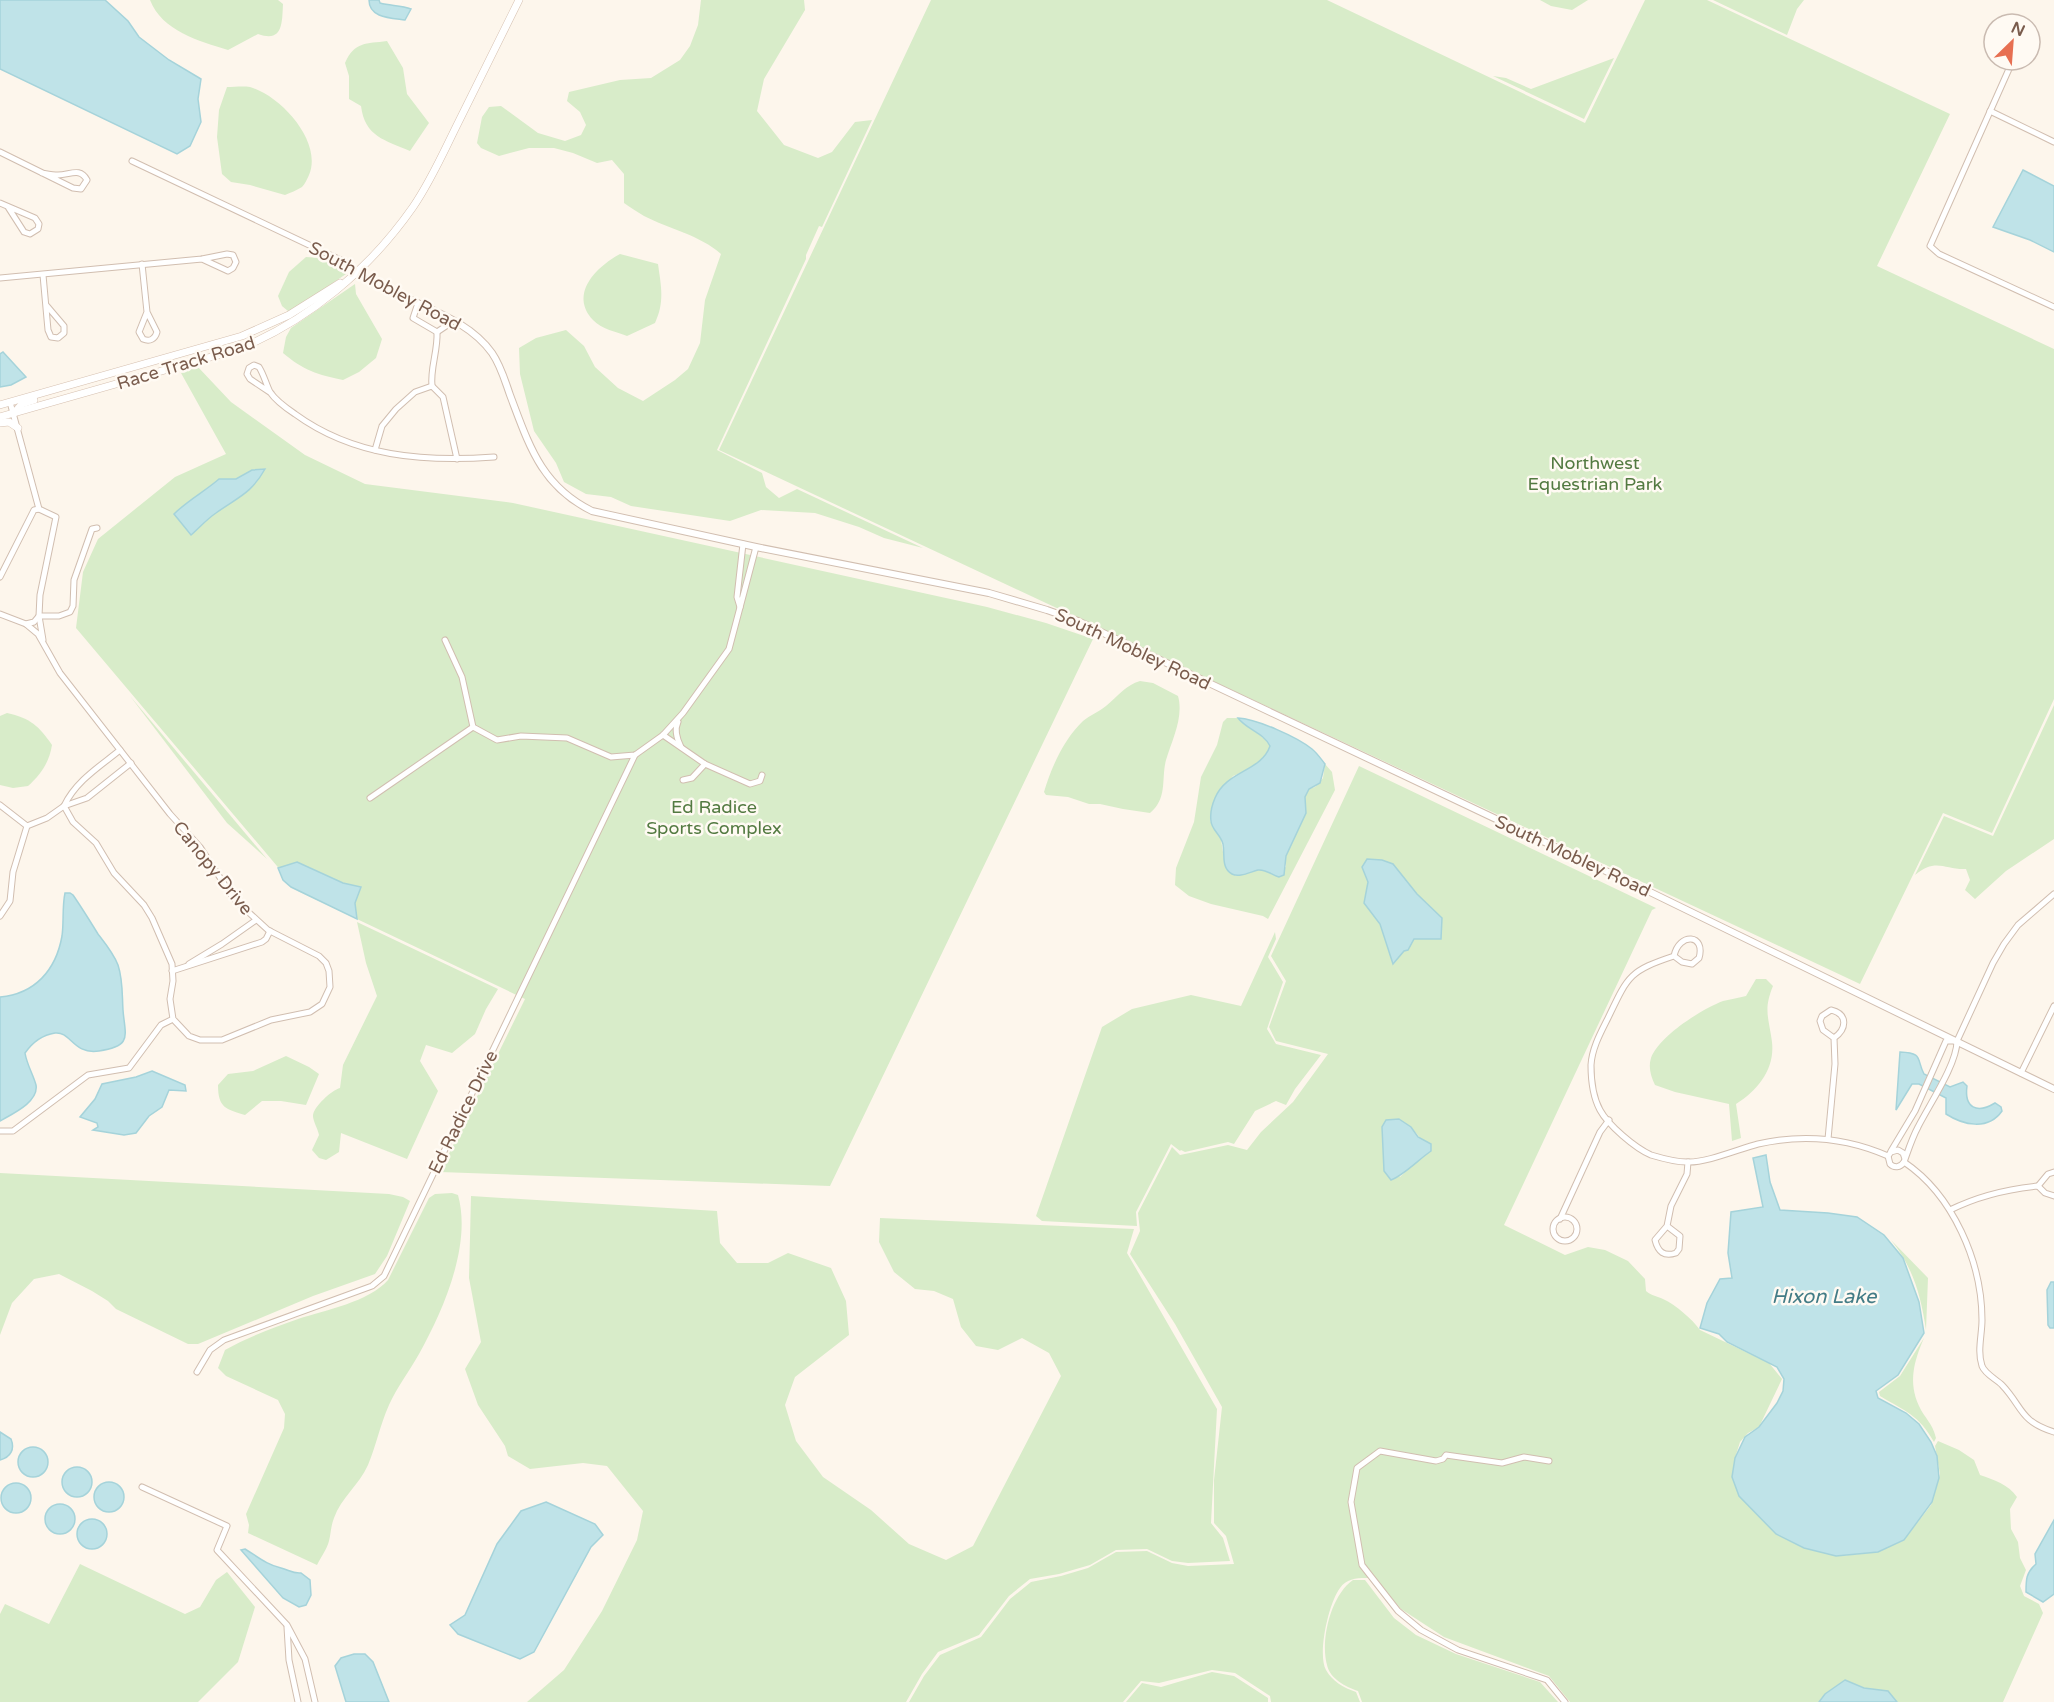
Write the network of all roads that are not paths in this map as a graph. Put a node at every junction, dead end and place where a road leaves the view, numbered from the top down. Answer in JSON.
{"nodes":[{"id":1,"x":519,"y":0,"type":"edge"},
{"id":2,"x":2008,"y":72,"type":"edge"},
{"id":3,"x":1990,"y":111,"type":"junction"},
{"id":4,"x":2054,"y":142,"type":"edge"},
{"id":5,"x":0,"y":153,"type":"edge"},
{"id":6,"x":132,"y":161,"type":"dead end"},
{"id":7,"x":42,"y":173,"type":"junction"},
{"id":8,"x":0,"y":203,"type":"edge"},
{"id":9,"x":8,"y":207,"type":"junction"},
{"id":10,"x":202,"y":258,"type":"junction"},
{"id":11,"x":142,"y":264,"type":"junction"},
{"id":12,"x":355,"y":274,"type":"junction"},
{"id":13,"x":43,"y":275,"type":"junction"},
{"id":14,"x":0,"y":279,"type":"edge"},
{"id":15,"x":418,"y":303,"type":"junction"},
{"id":16,"x":46,"y":306,"type":"junction"},
{"id":17,"x":2054,"y":307,"type":"edge"},
{"id":18,"x":147,"y":312,"type":"junction"},
{"id":19,"x":451,"y":319,"type":"junction"},
{"id":20,"x":437,"y":332,"type":"junction"},
{"id":21,"x":180,"y":354,"type":"junction"},
{"id":22,"x":185,"y":365,"type":"junction"},
{"id":23,"x":123,"y":370,"type":"junction"},
{"id":24,"x":432,"y":386,"type":"junction"},
{"id":25,"x":271,"y":393,"type":"junction"},
{"id":26,"x":10,"y":402,"type":"junction"},
{"id":27,"x":0,"y":405,"type":"edge"},
{"id":28,"x":14,"y":413,"type":"junction"},
{"id":29,"x":0,"y":417,"type":"edge"},
{"id":30,"x":0,"y":423,"type":"edge"},
{"id":31,"x":18,"y":428,"type":"junction"},
{"id":32,"x":375,"y":450,"type":"junction"},
{"id":33,"x":494,"y":457,"type":"dead end"},
{"id":34,"x":457,"y":459,"type":"junction"},
{"id":35,"x":39,"y":509,"type":"junction"},
{"id":36,"x":97,"y":528,"type":"dead end"},
{"id":37,"x":743,"y":544,"type":"junction"},
{"id":38,"x":756,"y":547,"type":"junction"},
{"id":39,"x":0,"y":577,"type":"edge"},
{"id":40,"x":740,"y":607,"type":"junction"},
{"id":41,"x":0,"y":614,"type":"edge"},
{"id":42,"x":39,"y":616,"type":"junction"},
{"id":43,"x":27,"y":624,"type":"junction"},
{"id":44,"x":446,"y":640,"type":"dead end"},
{"id":45,"x":43,"y":641,"type":"junction"},
{"id":46,"x":683,"y":713,"type":"junction"},
{"id":47,"x":473,"y":727,"type":"junction"},
{"id":48,"x":663,"y":735,"type":"junction"},
{"id":49,"x":682,"y":748,"type":"junction"},
{"id":50,"x":120,"y":750,"type":"junction"},
{"id":51,"x":635,"y":755,"type":"junction"},
{"id":52,"x":131,"y":763,"type":"junction"},
{"id":53,"x":705,"y":764,"type":"junction"},
{"id":54,"x":762,"y":775,"type":"dead end"},
{"id":55,"x":683,"y":780,"type":"dead end"},
{"id":56,"x":370,"y":798,"type":"dead end"},
{"id":57,"x":0,"y":804,"type":"edge"},
{"id":58,"x":64,"y":806,"type":"junction"},
{"id":59,"x":27,"y":826,"type":"junction"},
{"id":60,"x":2054,"y":894,"type":"edge"},
{"id":61,"x":0,"y":916,"type":"edge"},
{"id":62,"x":256,"y":920,"type":"junction"},
{"id":63,"x":270,"y":931,"type":"junction"},
{"id":64,"x":1674,"y":956,"type":"junction"},
{"id":65,"x":188,"y":964,"type":"junction"},
{"id":66,"x":172,"y":971,"type":"junction"},
{"id":67,"x":2054,"y":1006,"type":"edge"},
{"id":68,"x":173,"y":1019,"type":"junction"},
{"id":69,"x":1834,"y":1038,"type":"junction"},
{"id":70,"x":1957,"y":1041,"type":"junction"},
{"id":71,"x":2021,"y":1073,"type":"junction"},
{"id":72,"x":1929,"y":1082,"type":"junction"},
{"id":73,"x":1940,"y":1087,"type":"junction"},
{"id":74,"x":2054,"y":1089,"type":"edge"},
{"id":75,"x":1609,"y":1120,"type":"junction"},
{"id":76,"x":0,"y":1131,"type":"edge"},
{"id":77,"x":1828,"y":1139,"type":"junction"},
{"id":78,"x":1889,"y":1154,"type":"junction"},
{"id":79,"x":1904,"y":1161,"type":"junction"},
{"id":80,"x":1688,"y":1162,"type":"junction"},
{"id":81,"x":2054,"y":1172,"type":"edge"},
{"id":82,"x":2038,"y":1186,"type":"junction"},
{"id":83,"x":2054,"y":1196,"type":"edge"},
{"id":84,"x":1950,"y":1210,"type":"junction"},
{"id":85,"x":1560,"y":1219,"type":"junction"},
{"id":86,"x":1667,"y":1226,"type":"junction"},
{"id":87,"x":197,"y":1372,"type":"dead end"},
{"id":88,"x":2054,"y":1432,"type":"edge"},
{"id":89,"x":1550,"y":1461,"type":"dead end"},
{"id":90,"x":142,"y":1487,"type":"dead end"},
{"id":91,"x":287,"y":1625,"type":"junction"},
{"id":92,"x":298,"y":1702,"type":"edge"},
{"id":93,"x":315,"y":1702,"type":"edge"},
{"id":94,"x":1565,"y":1702,"type":"edge"}],
"edges":[{"from":1,"to":12,"type":"main road","name":"Race Track Road"},
{"from":2,"to":3,"type":"street"},
{"from":3,"to":4,"type":"street"},
{"from":3,"to":17,"type":"street"},
{"from":5,"to":7,"type":"street"},
{"from":6,"to":12,"type":"street","name":"South Mobley Road"},
{"from":7,"to":7,"type":"street"},
{"from":8,"to":9,"type":"street"},
{"from":9,"to":9,"type":"street"},
{"from":10,"to":10,"type":"street"},
{"from":10,"to":11,"type":"street"},
{"from":11,"to":13,"type":"street"},
{"from":11,"to":18,"type":"street"},
{"from":12,"to":15,"type":"street","name":"South Mobley Road"},
{"from":12,"to":21,"type":"main road","name":"Race Track Road"},
{"from":12,"to":22,"type":"main road","name":"Race Track Road"},
{"from":13,"to":14,"type":"street"},
{"from":13,"to":16,"type":"street"},
{"from":15,"to":19,"type":"street","name":"South Mobley Road"},
{"from":15,"to":20,"type":"street"},
{"from":16,"to":16,"type":"street"},
{"from":18,"to":18,"type":"street"},
{"from":19,"to":20,"type":"street"},
{"from":19,"to":37,"type":"street","name":"South Mobley Road"},
{"from":20,"to":24,"type":"street"},
{"from":21,"to":22,"type":"main road"},
{"from":21,"to":23,"type":"main road","name":"Race Track Road"},
{"from":22,"to":28,"type":"main road","name":"Race Track Road"},
{"from":23,"to":26,"type":"main road","name":"Race Track Road"},
{"from":23,"to":28,"type":"main road"},
{"from":24,"to":32,"type":"street"},
{"from":24,"to":34,"type":"street"},
{"from":25,"to":25,"type":"street"},
{"from":25,"to":32,"type":"street"},
{"from":26,"to":27,"type":"main road","name":"Race Track Road"},
{"from":26,"to":28,"type":"street"},
{"from":28,"to":29,"type":"main road","name":"Race Track Road"},
{"from":28,"to":31,"type":"street"},
{"from":30,"to":31,"type":"main road"},
{"from":31,"to":35,"type":"street"},
{"from":32,"to":34,"type":"street"},
{"from":33,"to":34,"type":"street"},
{"from":35,"to":39,"type":"street"},
{"from":35,"to":42,"type":"street","name":"Canopy Drive"},
{"from":36,"to":42,"type":"street"},
{"from":37,"to":38,"type":"street","name":"South Mobley Road"},
{"from":37,"to":40,"type":"street"},
{"from":38,"to":40,"type":"street","name":"Ed Radice Drive"},
{"from":38,"to":70,"type":"street","name":"South Mobley Road"},
{"from":40,"to":46,"type":"street","name":"Ed Radice Drive"},
{"from":41,"to":43,"type":"street"},
{"from":42,"to":43,"type":"street"},
{"from":42,"to":45,"type":"street","name":"Canopy Drive"},
{"from":43,"to":45,"type":"street","name":"Canopy Drive"},
{"from":44,"to":47,"type":"street"},
{"from":45,"to":50,"type":"street","name":"Canopy Drive"},
{"from":46,"to":48,"type":"street","name":"Ed Radice Drive"},
{"from":46,"to":49,"type":"street"},
{"from":47,"to":51,"type":"street"},
{"from":47,"to":56,"type":"street"},
{"from":48,"to":49,"type":"street"},
{"from":48,"to":51,"type":"street","name":"Ed Radice Drive"},
{"from":49,"to":53,"type":"street"},
{"from":50,"to":52,"type":"street","name":"Canopy Drive"},
{"from":50,"to":58,"type":"street"},
{"from":51,"to":87,"type":"street","name":"Ed Radice Drive"},
{"from":52,"to":58,"type":"street"},
{"from":52,"to":62,"type":"street","name":"Canopy Drive"},
{"from":53,"to":54,"type":"street"},
{"from":53,"to":55,"type":"street"},
{"from":57,"to":59,"type":"street"},
{"from":58,"to":59,"type":"street"},
{"from":58,"to":66,"type":"street"},
{"from":59,"to":61,"type":"street"},
{"from":60,"to":70,"type":"street"},
{"from":62,"to":63,"type":"street","name":"Canopy Drive"},
{"from":62,"to":65,"type":"street"},
{"from":63,"to":65,"type":"street"},
{"from":63,"to":68,"type":"street","name":"Canopy Drive"},
{"from":64,"to":64,"type":"street"},
{"from":64,"to":75,"type":"street"},
{"from":65,"to":66,"type":"street"},
{"from":66,"to":68,"type":"street"},
{"from":67,"to":71,"type":"street"},
{"from":68,"to":76,"type":"street"},
{"from":69,"to":69,"type":"street"},
{"from":69,"to":77,"type":"street"},
{"from":70,"to":71,"type":"street","name":"South Mobley Road"},
{"from":70,"to":72,"type":"street"},
{"from":70,"to":73,"type":"street"},
{"from":71,"to":74,"type":"street","name":"South Mobley Road"},
{"from":72,"to":73,"type":"street"},
{"from":72,"to":78,"type":"street"},
{"from":73,"to":79,"type":"street"},
{"from":75,"to":80,"type":"street"},
{"from":75,"to":85,"type":"street"},
{"from":77,"to":78,"type":"street"},
{"from":77,"to":80,"type":"street"},
{"from":78,"to":79,"type":"street"},
{"from":78,"to":79,"type":"street"},
{"from":79,"to":84,"type":"street"},
{"from":80,"to":86,"type":"street"},
{"from":81,"to":82,"type":"street"},
{"from":82,"to":83,"type":"street"},
{"from":82,"to":84,"type":"street"},
{"from":84,"to":88,"type":"street"},
{"from":85,"to":85,"type":"street"},
{"from":86,"to":86,"type":"street"},
{"from":89,"to":94,"type":"street"},
{"from":90,"to":91,"type":"street"},
{"from":91,"to":92,"type":"street"},
{"from":91,"to":93,"type":"street"}]}
